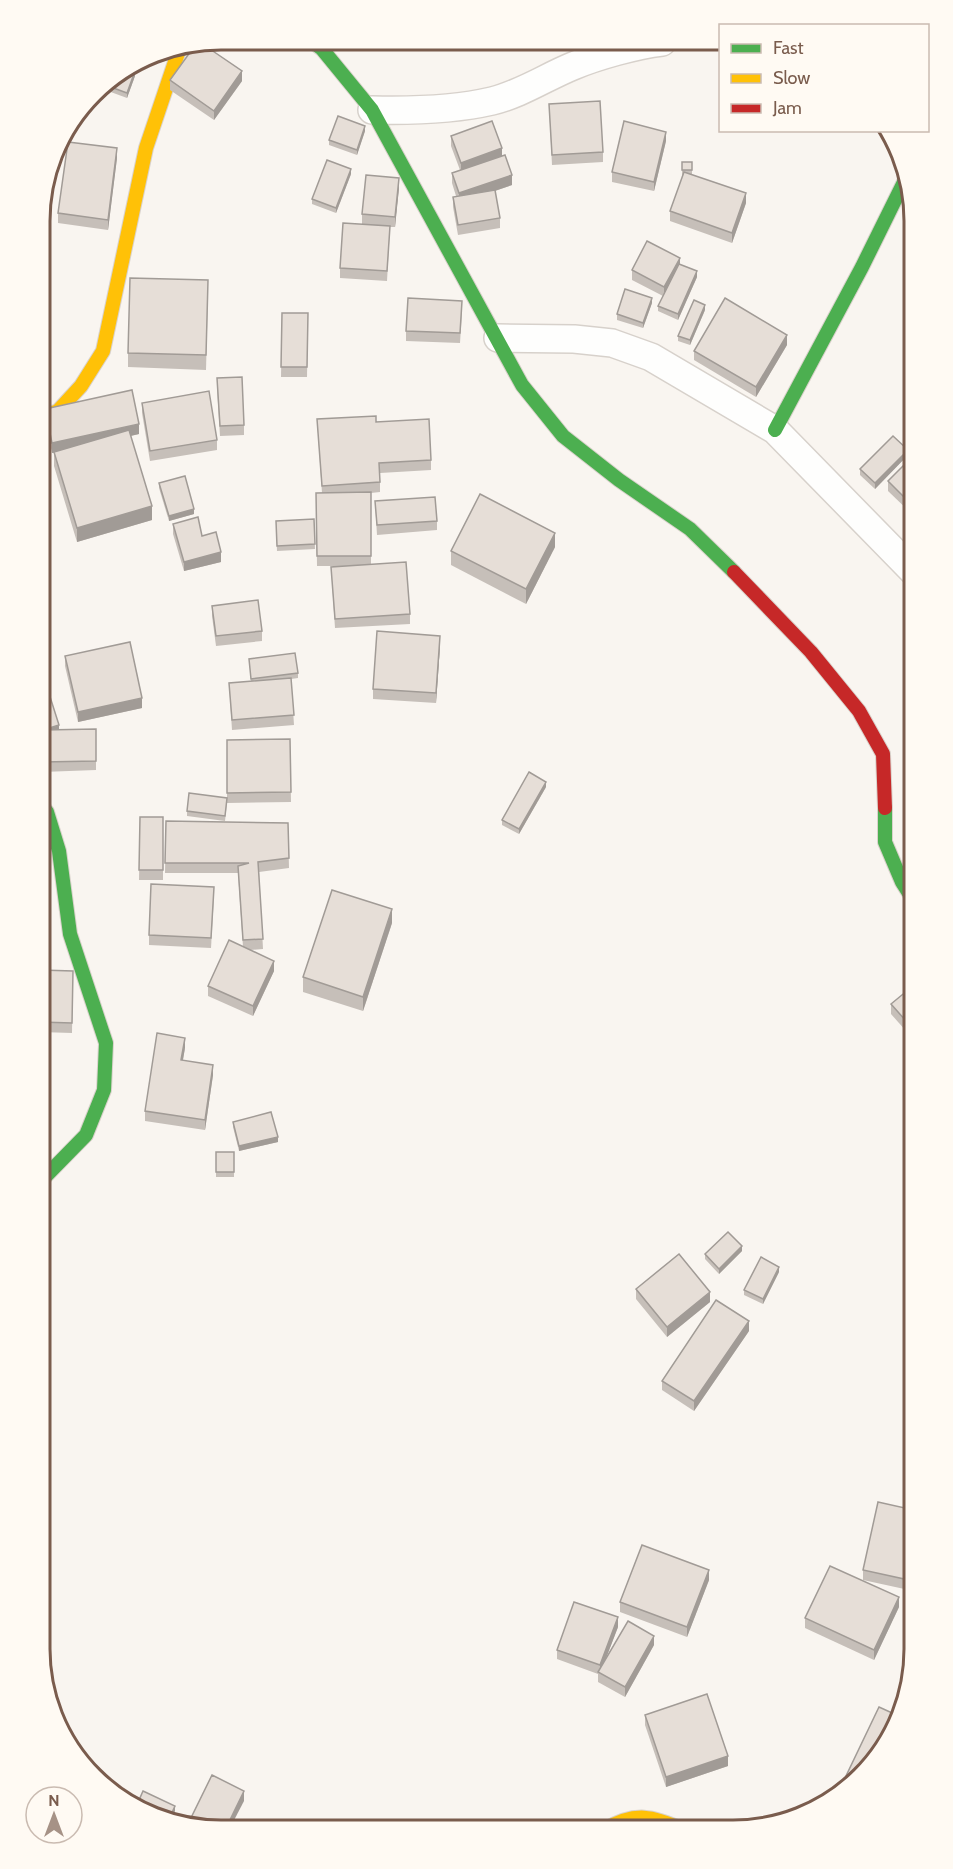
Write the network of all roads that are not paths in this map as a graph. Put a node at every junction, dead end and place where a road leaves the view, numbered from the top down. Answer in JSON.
{"nodes":[{"id":1,"x":323,"y":50,"type":"edge"},
{"id":2,"x":628,"y":50,"type":"edge"},
{"id":3,"x":177,"y":56,"type":"edge"},
{"id":4,"x":372,"y":110,"type":"junction"},
{"id":5,"x":900,"y":189,"type":"edge"},
{"id":6,"x":498,"y":338,"type":"junction"},
{"id":7,"x":50,"y":414,"type":"edge"},
{"id":8,"x":775,"y":430,"type":"junction"},
{"id":9,"x":904,"y":562,"type":"edge"},
{"id":10,"x":50,"y":822,"type":"edge"},
{"id":11,"x":904,"y":884,"type":"edge"},
{"id":12,"x":50,"y":1172,"type":"edge"},
{"id":13,"x":619,"y":1820,"type":"edge"},
{"id":14,"x":662,"y":1820,"type":"edge"}],
"edges":[{"from":1,"to":4,"type":"street"},
{"from":2,"to":4,"type":"street"},
{"from":3,"to":7,"type":"street"},
{"from":4,"to":6,"type":"street"},
{"from":5,"to":8,"type":"street"},
{"from":6,"to":8,"type":"street"},
{"from":6,"to":11,"type":"street"},
{"from":8,"to":9,"type":"street"},
{"from":10,"to":12,"type":"street"},
{"from":13,"to":14,"type":"street"}]}
